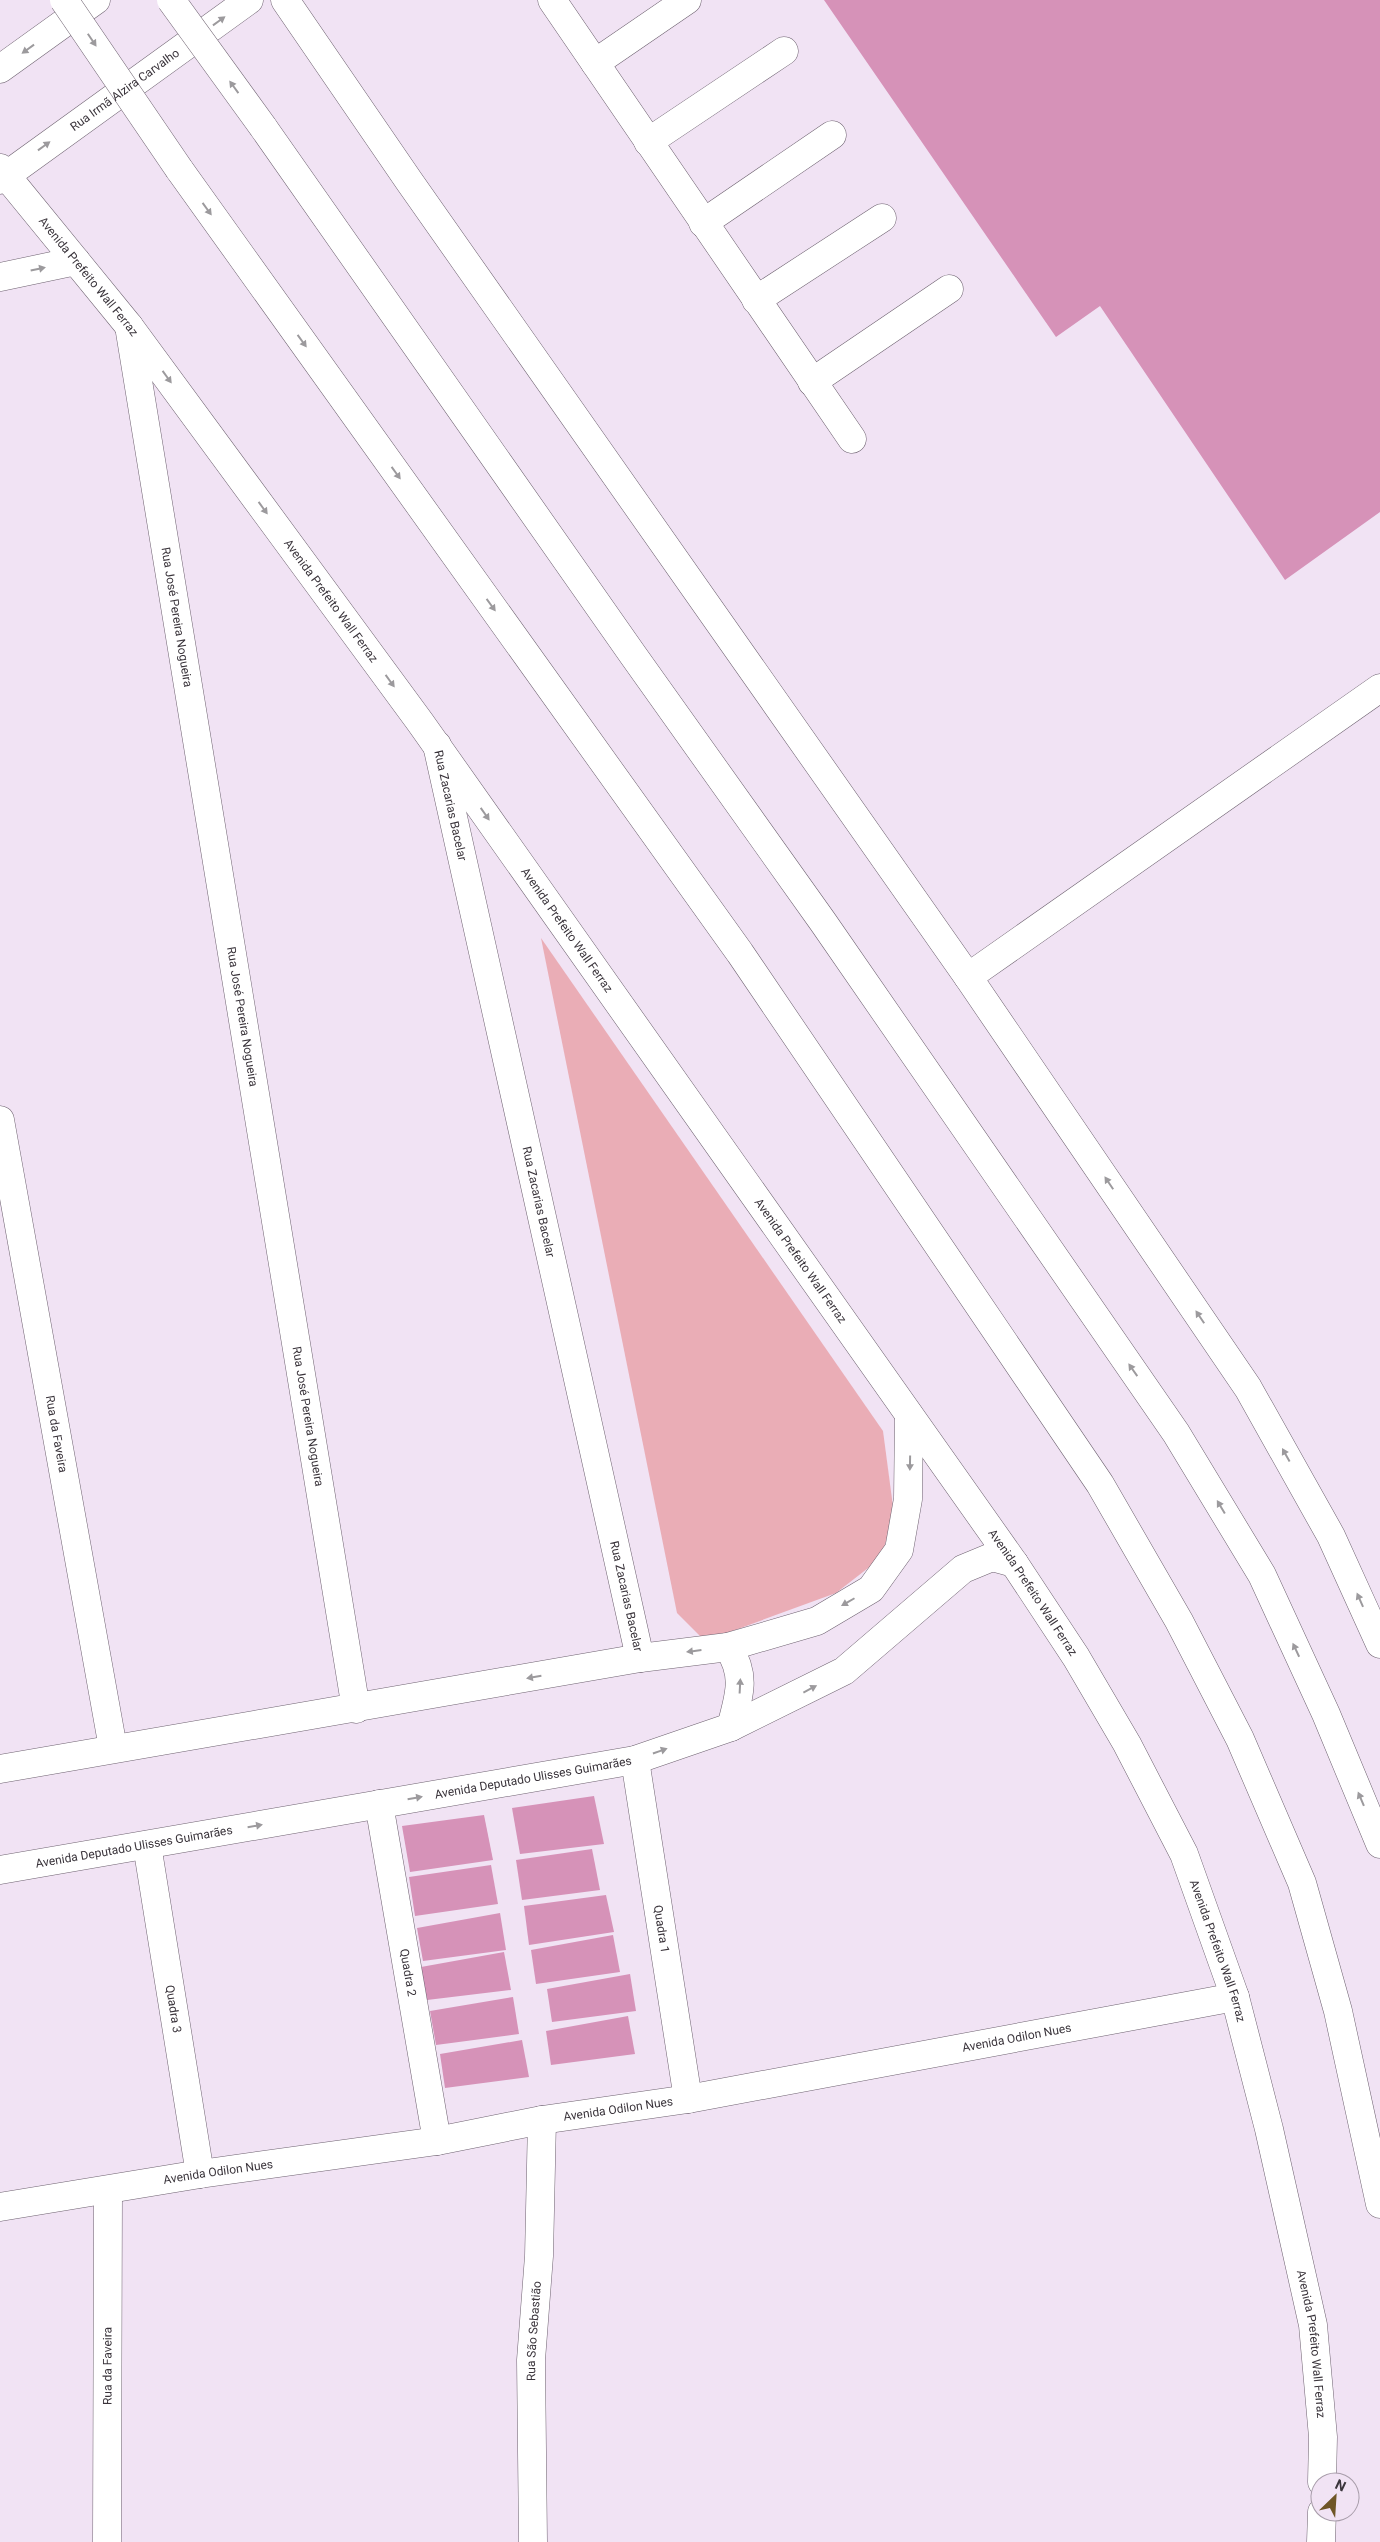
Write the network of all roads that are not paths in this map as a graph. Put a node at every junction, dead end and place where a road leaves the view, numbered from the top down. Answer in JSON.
{"nodes":[{"id":1,"x":64,"y":0,"type":"edge"},
{"id":2,"x":96,"y":0,"type":"edge"},
{"id":3,"x":171,"y":0,"type":"edge"},
{"id":4,"x":249,"y":0,"type":"edge"},
{"id":5,"x":285,"y":0,"type":"edge"},
{"id":6,"x":552,"y":0,"type":"edge"},
{"id":7,"x":687,"y":0,"type":"edge"},
{"id":8,"x":784,"y":51,"type":"dead end"},
{"id":9,"x":595,"y":63,"type":"junction"},
{"id":10,"x":0,"y":69,"type":"edge"},
{"id":11,"x":832,"y":135,"type":"dead end"},
{"id":12,"x":648,"y":142,"type":"junction"},
{"id":13,"x":2,"y":174,"type":"edge"},
{"id":14,"x":882,"y":218,"type":"dead end"},
{"id":15,"x":703,"y":223,"type":"junction"},
{"id":16,"x":76,"y":261,"type":"junction"},
{"id":17,"x":0,"y":277,"type":"edge"},
{"id":18,"x":949,"y":288,"type":"dead end"},
{"id":19,"x":756,"y":300,"type":"junction"},
{"id":20,"x":129,"y":326,"type":"junction"},
{"id":21,"x":812,"y":382,"type":"junction"},
{"id":22,"x":852,"y":439,"type":"dead end"},
{"id":23,"x":1380,"y":688,"type":"edge"},
{"id":24,"x":437,"y":745,"type":"junction"},
{"id":25,"x":968,"y":977,"type":"junction"},
{"id":26,"x":0,"y":1120,"type":"edge"},
{"id":27,"x":909,"y":1415,"type":"junction"},
{"id":28,"x":1014,"y":1564,"type":"junction"},
{"id":29,"x":1380,"y":1644,"type":"edge"},
{"id":30,"x":728,"y":1647,"type":"junction"},
{"id":31,"x":640,"y":1658,"type":"junction"},
{"id":32,"x":356,"y":1709,"type":"junction"},
{"id":33,"x":731,"y":1727,"type":"junction"},
{"id":34,"x":113,"y":1748,"type":"junction"},
{"id":35,"x":635,"y":1760,"type":"junction"},
{"id":36,"x":0,"y":1768,"type":"edge"},
{"id":37,"x":379,"y":1804,"type":"junction"},
{"id":38,"x":1380,"y":1844,"type":"edge"},
{"id":39,"x":147,"y":1845,"type":"junction"},
{"id":40,"x":0,"y":1870,"type":"edge"},
{"id":41,"x":1235,"y":1997,"type":"junction"},
{"id":42,"x":688,"y":2099,"type":"junction"},
{"id":43,"x":542,"y":2120,"type":"junction"},
{"id":44,"x":437,"y":2141,"type":"junction"},
{"id":45,"x":200,"y":2174,"type":"junction"},
{"id":46,"x":108,"y":2191,"type":"junction"},
{"id":47,"x":1380,"y":2204,"type":"edge"},
{"id":48,"x":0,"y":2207,"type":"edge"},
{"id":49,"x":1322,"y":2472,"type":"edge"},
{"id":50,"x":1322,"y":2522,"type":"edge"},
{"id":51,"x":107,"y":2542,"type":"edge"},
{"id":52,"x":533,"y":2542,"type":"edge"},
{"id":53,"x":1321,"y":2542,"type":"edge"}],
"edges":[{"from":1,"to":47,"type":"main road","one_way":true,"bridge":true},
{"from":2,"to":10,"type":"main road","one_way":true},
{"from":38,"to":3,"type":"main road","one_way":true,"bridge":true},
{"from":13,"to":4,"type":"main road","name":"Rua Irmã Alzira Carvalho","one_way":true},
{"from":5,"to":25,"type":"main road"},
{"from":6,"to":9,"type":"main road"},
{"from":7,"to":9,"type":"main road"},
{"from":8,"to":12,"type":"main road"},
{"from":9,"to":12,"type":"main road"},
{"from":11,"to":15,"type":"main road"},
{"from":12,"to":15,"type":"main road"},
{"from":13,"to":16,"type":"main road","name":"Avenida Prefeito Wall Ferraz"},
{"from":14,"to":19,"type":"main road"},
{"from":15,"to":19,"type":"main road"},
{"from":17,"to":16,"type":"main road","one_way":true},
{"from":16,"to":20,"type":"main road","name":"Avenida Prefeito Wall Ferraz"},
{"from":18,"to":21,"type":"main road"},
{"from":19,"to":21,"type":"main road"},
{"from":20,"to":24,"type":"main road","name":"Avenida Prefeito Wall Ferraz","one_way":true},
{"from":20,"to":32,"type":"main road","name":"Rua José Pereira Nogueira"},
{"from":21,"to":22,"type":"main road"},
{"from":23,"to":25,"type":"main road"},
{"from":24,"to":27,"type":"main road","name":"Avenida Prefeito Wall Ferraz","one_way":true},
{"from":24,"to":31,"type":"main road","name":"Rua Zacarias Bacelar"},
{"from":29,"to":25,"type":"main road","one_way":true},
{"from":26,"to":34,"type":"main road","name":"Rua da Faveira"},
{"from":27,"to":28,"type":"main road","name":"Avenida Prefeito Wall Ferraz"},
{"from":27,"to":30,"type":"main road","one_way":true},
{"from":33,"to":28,"type":"main road","name":"Avenida Deputado Ulisses Guimarães","one_way":true},
{"from":28,"to":41,"type":"main road","name":"Avenida Prefeito Wall Ferraz"},
{"from":30,"to":31,"type":"main road","one_way":true},
{"from":33,"to":30,"type":"main road","one_way":true},
{"from":31,"to":32,"type":"main road","one_way":true},
{"from":32,"to":34,"type":"main road"},
{"from":35,"to":33,"type":"main road","name":"Avenida Deputado Ulisses Guimarães","one_way":true},
{"from":34,"to":36,"type":"main road"},
{"from":37,"to":35,"type":"main road","name":"Avenida Deputado Ulisses Guimarães","one_way":true},
{"from":35,"to":42,"type":"main road","name":"Quadra 1"},
{"from":39,"to":37,"type":"main road","name":"Avenida Deputado Ulisses Guimarães","one_way":true},
{"from":37,"to":44,"type":"main road","name":"Quadra 2"},
{"from":39,"to":40,"type":"main road","name":"Avenida Deputado Ulisses Guimarães"},
{"from":39,"to":45,"type":"main road","name":"Quadra 3"},
{"from":41,"to":42,"type":"main road","name":"Avenida Odilon Nues"},
{"from":41,"to":49,"type":"main road","name":"Avenida Prefeito Wall Ferraz"},
{"from":42,"to":43,"type":"main road","name":"Avenida Odilon Nues"},
{"from":43,"to":44,"type":"main road","name":"Avenida Odilon Nues"},
{"from":43,"to":52,"type":"main road","name":"Rua São Sebastião"},
{"from":44,"to":45,"type":"main road","name":"Avenida Odilon Nues"},
{"from":45,"to":46,"type":"main road","name":"Avenida Odilon Nues"},
{"from":46,"to":48,"type":"main road","name":"Avenida Odilon Nues"},
{"from":46,"to":51,"type":"main road","name":"Rua da Faveira"},
{"from":50,"to":53,"type":"main road"}]}
